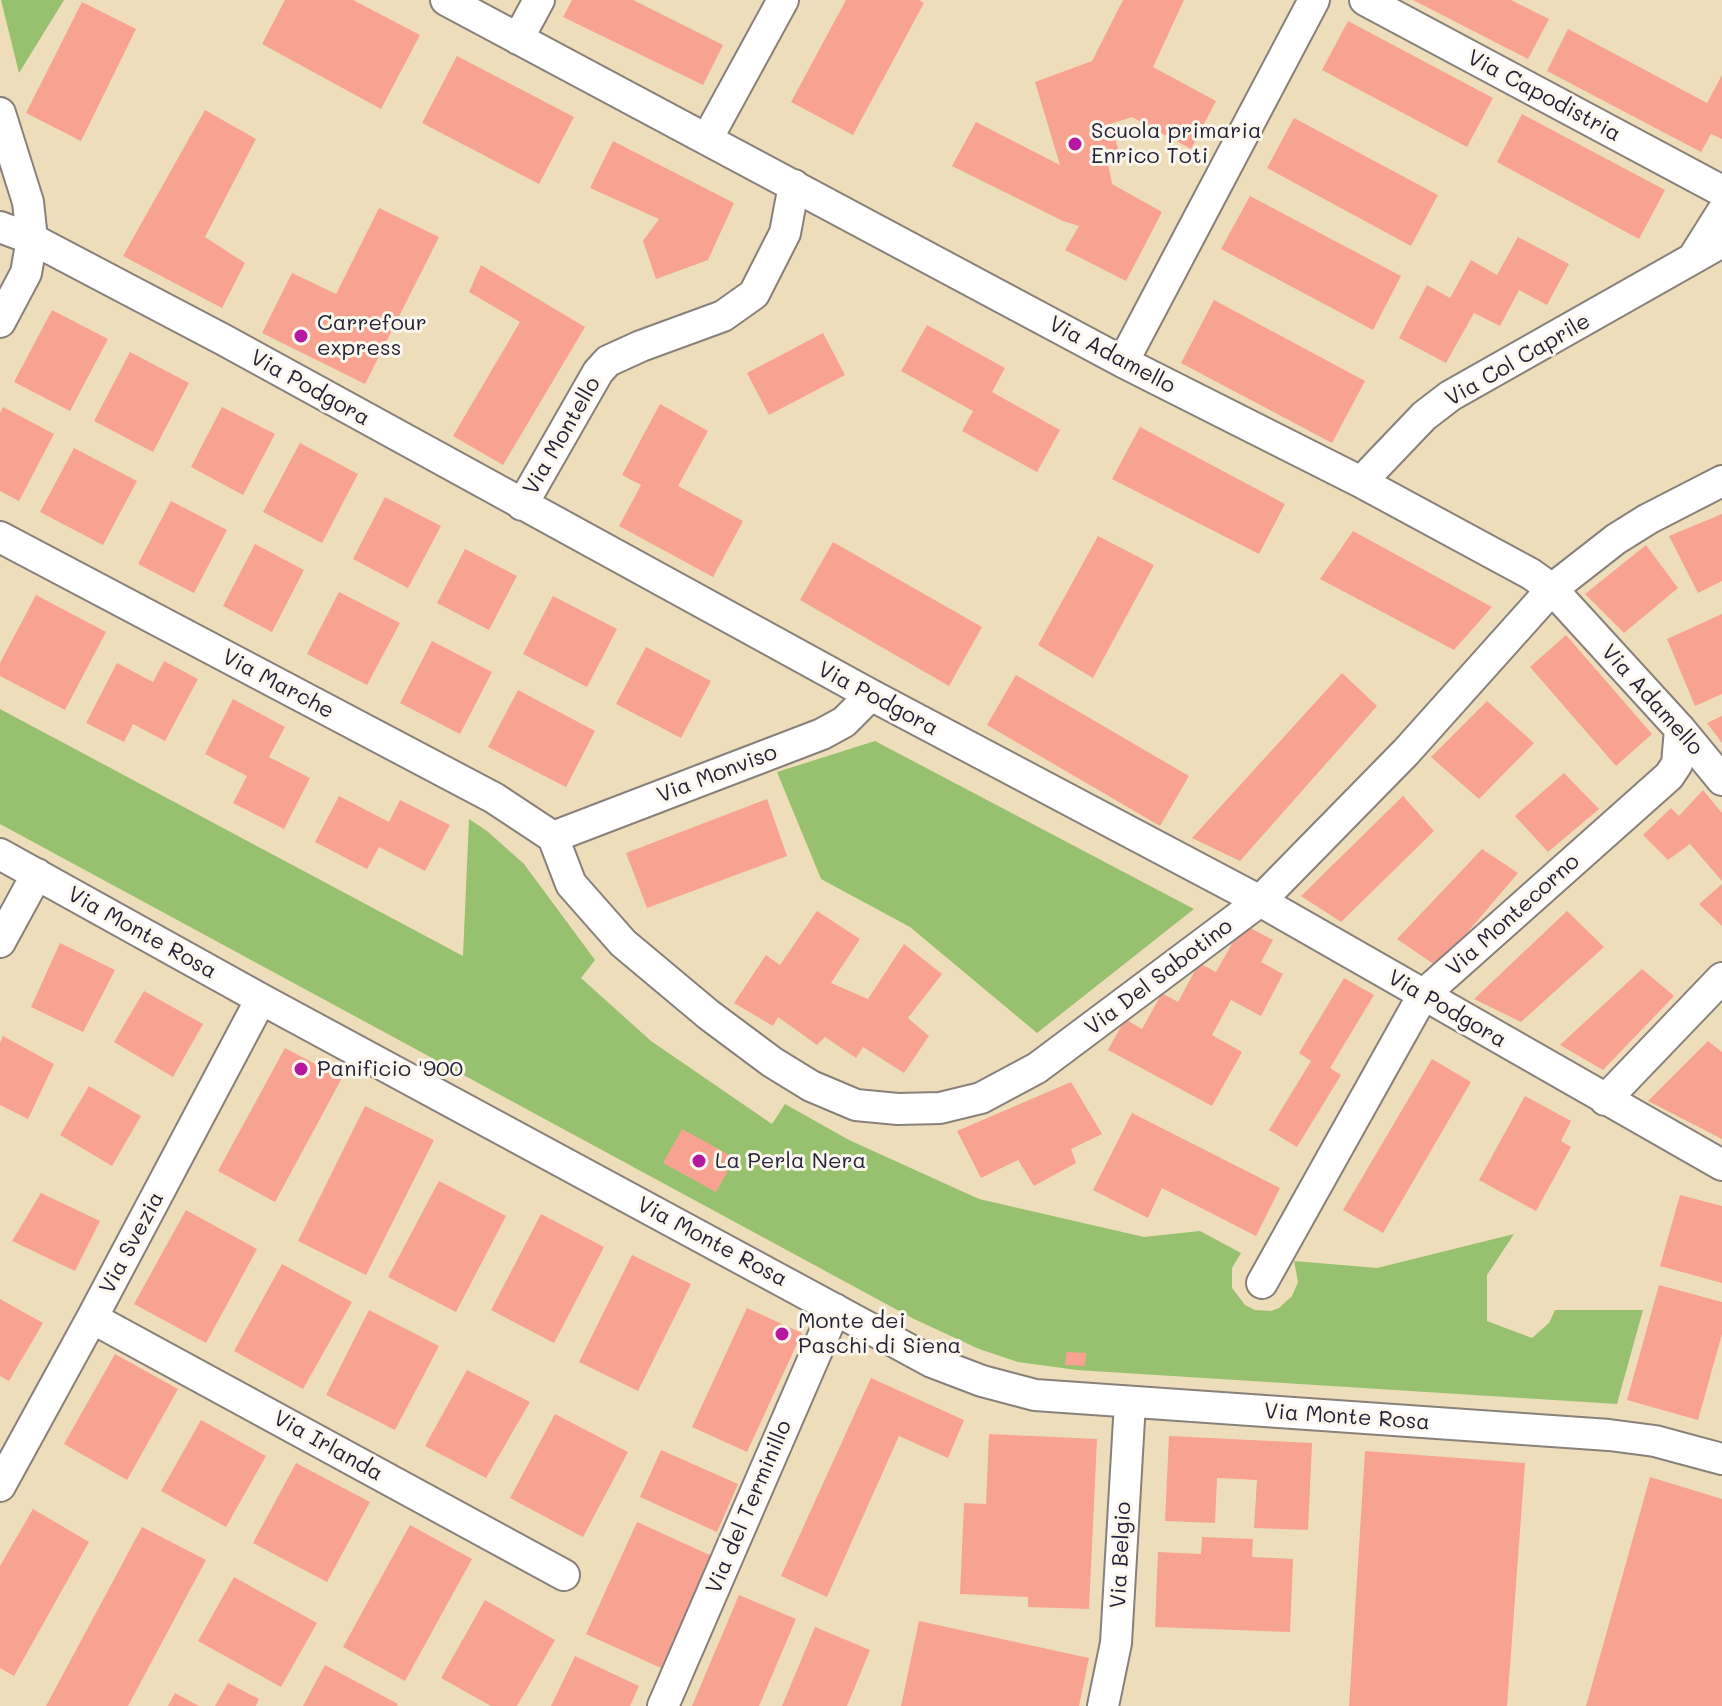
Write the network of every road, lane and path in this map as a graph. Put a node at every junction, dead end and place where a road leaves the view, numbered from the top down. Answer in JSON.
{"nodes":[{"id":1,"x":446,"y":0,"type":"edge"},
{"id":2,"x":539,"y":0,"type":"edge"},
{"id":3,"x":783,"y":0,"type":"edge"},
{"id":4,"x":1314,"y":0,"type":"edge"},
{"id":5,"x":1365,"y":0,"type":"edge"},
{"id":6,"x":518,"y":39,"type":"junction"},
{"id":7,"x":0,"y":113,"type":"edge"},
{"id":8,"x":707,"y":139,"type":"junction"},
{"id":9,"x":794,"y":185,"type":"junction"},
{"id":10,"x":1722,"y":191,"type":"edge"},
{"id":11,"x":1722,"y":212,"type":"edge"},
{"id":12,"x":0,"y":227,"type":"edge"},
{"id":13,"x":32,"y":239,"type":"junction"},
{"id":14,"x":1722,"y":242,"type":"edge"},
{"id":15,"x":1692,"y":260,"type":"junction"},
{"id":16,"x":0,"y":322,"type":"edge"},
{"id":17,"x":1123,"y":362,"type":"junction"},
{"id":18,"x":1722,"y":481,"type":"edge"},
{"id":19,"x":1361,"y":482,"type":"junction"},
{"id":20,"x":522,"y":505,"type":"junction"},
{"id":21,"x":0,"y":537,"type":"edge"},
{"id":22,"x":1552,"y":589,"type":"junction"},
{"id":23,"x":871,"y":695,"type":"junction"},
{"id":24,"x":1680,"y":729,"type":"junction"},
{"id":25,"x":1722,"y":780,"type":"edge"},
{"id":26,"x":553,"y":837,"type":"junction"},
{"id":27,"x":0,"y":854,"type":"edge"},
{"id":28,"x":37,"y":874,"type":"junction"},
{"id":29,"x":1260,"y":901,"type":"junction"},
{"id":30,"x":0,"y":942,"type":"edge"},
{"id":31,"x":1722,"y":978,"type":"edge"},
{"id":32,"x":1423,"y":995,"type":"junction"},
{"id":33,"x":261,"y":999,"type":"junction"},
{"id":34,"x":1605,"y":1100,"type":"junction"},
{"id":35,"x":1722,"y":1165,"type":"edge"},
{"id":36,"x":1262,"y":1283,"type":"dead end"},
{"id":37,"x":835,"y":1309,"type":"junction"},
{"id":38,"x":92,"y":1318,"type":"junction"},
{"id":39,"x":1130,"y":1402,"type":"junction"},
{"id":40,"x":1722,"y":1459,"type":"edge"},
{"id":41,"x":0,"y":1486,"type":"edge"},
{"id":42,"x":564,"y":1575,"type":"dead end"},
{"id":43,"x":663,"y":1706,"type":"edge"},
{"id":44,"x":1103,"y":1706,"type":"edge"}],
"edges":[{"from":1,"to":6,"type":"street","name":"Via Adamello"},
{"from":2,"to":6,"type":"street"},
{"from":3,"to":8,"type":"street"},
{"from":4,"to":17,"type":"street"},
{"from":5,"to":10,"type":"street","name":"Via Capodistria"},
{"from":6,"to":8,"type":"street","name":"Via Adamello"},
{"from":7,"to":13,"type":"street"},
{"from":8,"to":9,"type":"street","name":"Via Adamello"},
{"from":9,"to":17,"type":"street","name":"Via Adamello"},
{"from":9,"to":20,"type":"street","name":"Via Montello"},
{"from":11,"to":15,"type":"street","name":"Via Col Caprile"},
{"from":12,"to":13,"type":"street","name":"Via Podgora"},
{"from":13,"to":16,"type":"street"},
{"from":13,"to":20,"type":"street","name":"Via Podgora"},
{"from":14,"to":15,"type":"street","name":"Via Col Caprile"},
{"from":15,"to":19,"type":"street","name":"Via Col Caprile"},
{"from":17,"to":19,"type":"street","name":"Via Adamello"},
{"from":18,"to":22,"type":"street","name":"Via Del Sabotino"},
{"from":19,"to":22,"type":"street","name":"Via Adamello"},
{"from":20,"to":23,"type":"street","name":"Via Podgora"},
{"from":21,"to":26,"type":"street","name":"Via Marche"},
{"from":22,"to":24,"type":"street","name":"Via Adamello"},
{"from":22,"to":29,"type":"street","name":"Via Del Sabotino"},
{"from":23,"to":26,"type":"street","name":"Via Monviso"},
{"from":23,"to":29,"type":"street","name":"Via Podgora"},
{"from":24,"to":25,"type":"street","name":"Via Adamello"},
{"from":24,"to":32,"type":"street","name":"Via Montecorno"},
{"from":26,"to":29,"type":"street","name":"Via Del Sabotino"},
{"from":27,"to":28,"type":"street","name":"Via Monte Rosa"},
{"from":28,"to":30,"type":"street"},
{"from":28,"to":33,"type":"street","name":"Via Monte Rosa"},
{"from":29,"to":32,"type":"street","name":"Via Podgora"},
{"from":31,"to":34,"type":"street"},
{"from":32,"to":34,"type":"street","name":"Via Podgora"},
{"from":32,"to":36,"type":"street","name":"Via Montecorno"},
{"from":33,"to":37,"type":"street","name":"Via Monte Rosa"},
{"from":33,"to":38,"type":"street","name":"Via Svezia"},
{"from":34,"to":35,"type":"street","name":"Via Podgora"},
{"from":37,"to":39,"type":"street","name":"Via Monte Rosa"},
{"from":37,"to":43,"type":"street","name":"Via del Terminillo"},
{"from":38,"to":41,"type":"street","name":"Via Svezia"},
{"from":38,"to":42,"type":"street","name":"Via Irlanda"},
{"from":39,"to":40,"type":"street","name":"Via Monte Rosa"},
{"from":39,"to":44,"type":"street","name":"Via Belgio"}]}
